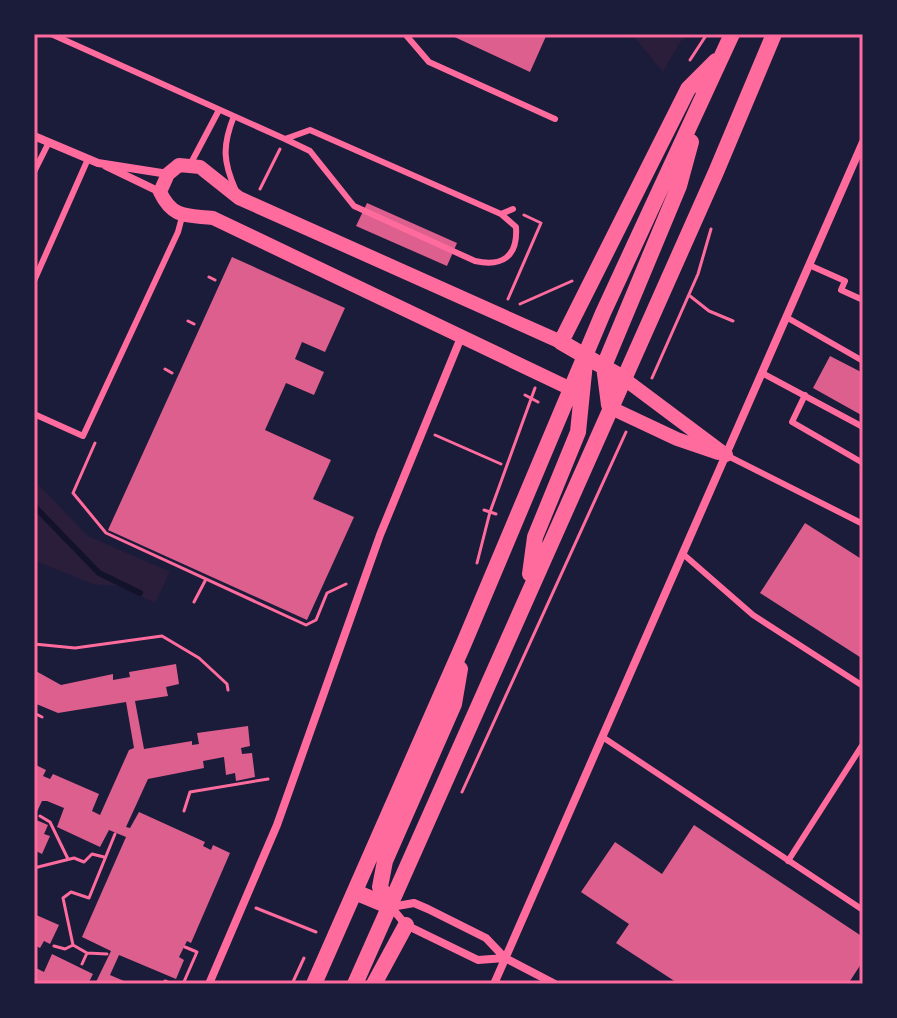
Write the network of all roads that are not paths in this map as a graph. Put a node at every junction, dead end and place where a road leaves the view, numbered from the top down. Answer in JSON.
{"nodes":[{"id":1,"x":51,"y":34,"type":"edge"},
{"id":2,"x":405,"y":34,"type":"edge"},
{"id":3,"x":732,"y":34,"type":"edge"},
{"id":4,"x":774,"y":34,"type":"edge"},
{"id":5,"x":724,"y":52,"type":"junction"},
{"id":6,"x":702,"y":99,"type":"junction"},
{"id":7,"x":219,"y":110,"type":"junction"},
{"id":8,"x":234,"y":116,"type":"junction"},
{"id":9,"x":555,"y":119,"type":"dead end"},
{"id":10,"x":34,"y":136,"type":"edge"},
{"id":11,"x":285,"y":139,"type":"junction"},
{"id":12,"x":49,"y":142,"type":"junction"},
{"id":13,"x":863,"y":142,"type":"edge"},
{"id":14,"x":88,"y":159,"type":"junction"},
{"id":15,"x":98,"y":163,"type":"junction"},
{"id":16,"x":190,"y":164,"type":"junction"},
{"id":17,"x":34,"y":172,"type":"edge"},
{"id":18,"x":168,"y":174,"type":"junction"},
{"id":19,"x":160,"y":192,"type":"junction"},
{"id":20,"x":239,"y":198,"type":"junction"},
{"id":21,"x":513,"y":209,"type":"road end"},
{"id":22,"x":501,"y":214,"type":"junction"},
{"id":23,"x":182,"y":217,"type":"junction"},
{"id":24,"x":809,"y":265,"type":"junction"},
{"id":25,"x":34,"y":281,"type":"edge"},
{"id":26,"x":863,"y":300,"type":"edge"},
{"id":27,"x":786,"y":317,"type":"junction"},
{"id":28,"x":462,"y":335,"type":"junction"},
{"id":29,"x":561,"y":342,"type":"junction"},
{"id":30,"x":585,"y":355,"type":"junction"},
{"id":31,"x":863,"y":361,"type":"edge"},
{"id":32,"x":604,"y":366,"type":"junction"},
{"id":33,"x":762,"y":373,"type":"junction"},
{"id":34,"x":623,"y":378,"type":"junction"},
{"id":35,"x":578,"y":392,"type":"junction"},
{"id":36,"x":805,"y":395,"type":"junction"},
{"id":37,"x":609,"y":407,"type":"junction"},
{"id":38,"x":34,"y":414,"type":"edge"},
{"id":39,"x":863,"y":427,"type":"edge"},
{"id":40,"x":726,"y":455,"type":"junction"},
{"id":41,"x":863,"y":463,"type":"edge"},
{"id":42,"x":863,"y":524,"type":"edge"},
{"id":43,"x":683,"y":554,"type":"junction"},
{"id":44,"x":527,"y":596,"type":"junction"},
{"id":45,"x":464,"y":643,"type":"junction"},
{"id":46,"x":863,"y":686,"type":"edge"},
{"id":47,"x":604,"y":738,"type":"junction"},
{"id":48,"x":863,"y":744,"type":"edge"},
{"id":49,"x":788,"y":861,"type":"junction"},
{"id":50,"x":355,"y":892,"type":"junction"},
{"id":51,"x":391,"y":907,"type":"junction"},
{"id":52,"x":863,"y":910,"type":"edge"},
{"id":53,"x":406,"y":925,"type":"junction"},
{"id":54,"x":505,"y":958,"type":"junction"},
{"id":55,"x":209,"y":984,"type":"edge"},
{"id":56,"x":314,"y":984,"type":"edge"},
{"id":57,"x":355,"y":984,"type":"edge"},
{"id":58,"x":374,"y":984,"type":"edge"},
{"id":59,"x":494,"y":984,"type":"edge"},
{"id":60,"x":555,"y":984,"type":"edge"}],
"edges":[{"from":1,"to":7,"type":"lane"},
{"from":2,"to":9,"type":"lane"},
{"from":3,"to":5,"type":"main road"},
{"from":4,"to":34,"type":"main road"},
{"from":5,"to":6,"type":"main road"},
{"from":5,"to":29,"type":"main road"},
{"from":6,"to":30,"type":"main road"},
{"from":6,"to":32,"type":"main road"},
{"from":7,"to":8,"type":"lane"},
{"from":7,"to":16,"type":"lane"},
{"from":8,"to":11,"type":"lane"},
{"from":8,"to":20,"type":"lane"},
{"from":10,"to":12,"type":"street"},
{"from":11,"to":22,"type":"lane"},
{"from":11,"to":22,"type":"lane"},
{"from":12,"to":14,"type":"street"},
{"from":12,"to":17,"type":"lane"},
{"from":13,"to":24,"type":"street"},
{"from":14,"to":15,"type":"street"},
{"from":14,"to":25,"type":"lane"},
{"from":15,"to":18,"type":"street"},
{"from":15,"to":19,"type":"street"},
{"from":16,"to":18,"type":"street"},
{"from":16,"to":20,"type":"street"},
{"from":18,"to":19,"type":"street"},
{"from":19,"to":23,"type":"street"},
{"from":20,"to":29,"type":"street"},
{"from":21,"to":22,"type":"lane"},
{"from":23,"to":28,"type":"street"},
{"from":23,"to":38,"type":"lane"},
{"from":24,"to":26,"type":"lane"},
{"from":24,"to":27,"type":"street"},
{"from":27,"to":31,"type":"lane"},
{"from":27,"to":33,"type":"street"},
{"from":28,"to":35,"type":"street"},
{"from":28,"to":55,"type":"street"},
{"from":29,"to":30,"type":"main road"},
{"from":30,"to":32,"type":"main road"},
{"from":30,"to":35,"type":"main road"},
{"from":32,"to":34,"type":"main road"},
{"from":32,"to":37,"type":"main road"},
{"from":33,"to":36,"type":"lane"},
{"from":33,"to":40,"type":"street"},
{"from":34,"to":37,"type":"main road"},
{"from":34,"to":40,"type":"street"},
{"from":35,"to":37,"type":"main road"},
{"from":35,"to":44,"type":"main road"},
{"from":35,"to":45,"type":"main road"},
{"from":36,"to":39,"type":"lane"},
{"from":36,"to":41,"type":"lane"},
{"from":37,"to":40,"type":"street"},
{"from":37,"to":44,"type":"main road"},
{"from":40,"to":42,"type":"lane"},
{"from":40,"to":43,"type":"street"},
{"from":43,"to":46,"type":"lane"},
{"from":43,"to":47,"type":"street"},
{"from":44,"to":51,"type":"main road"},
{"from":45,"to":50,"type":"main road"},
{"from":45,"to":51,"type":"main road"},
{"from":47,"to":49,"type":"lane"},
{"from":47,"to":54,"type":"street"},
{"from":48,"to":49,"type":"lane"},
{"from":49,"to":52,"type":"lane"},
{"from":50,"to":51,"type":"main road"},
{"from":50,"to":56,"type":"main road"},
{"from":51,"to":53,"type":"street"},
{"from":51,"to":54,"type":"street"},
{"from":51,"to":57,"type":"main road"},
{"from":53,"to":54,"type":"street"},
{"from":53,"to":58,"type":"main road"},
{"from":54,"to":59,"type":"street"},
{"from":54,"to":60,"type":"street"}]}
